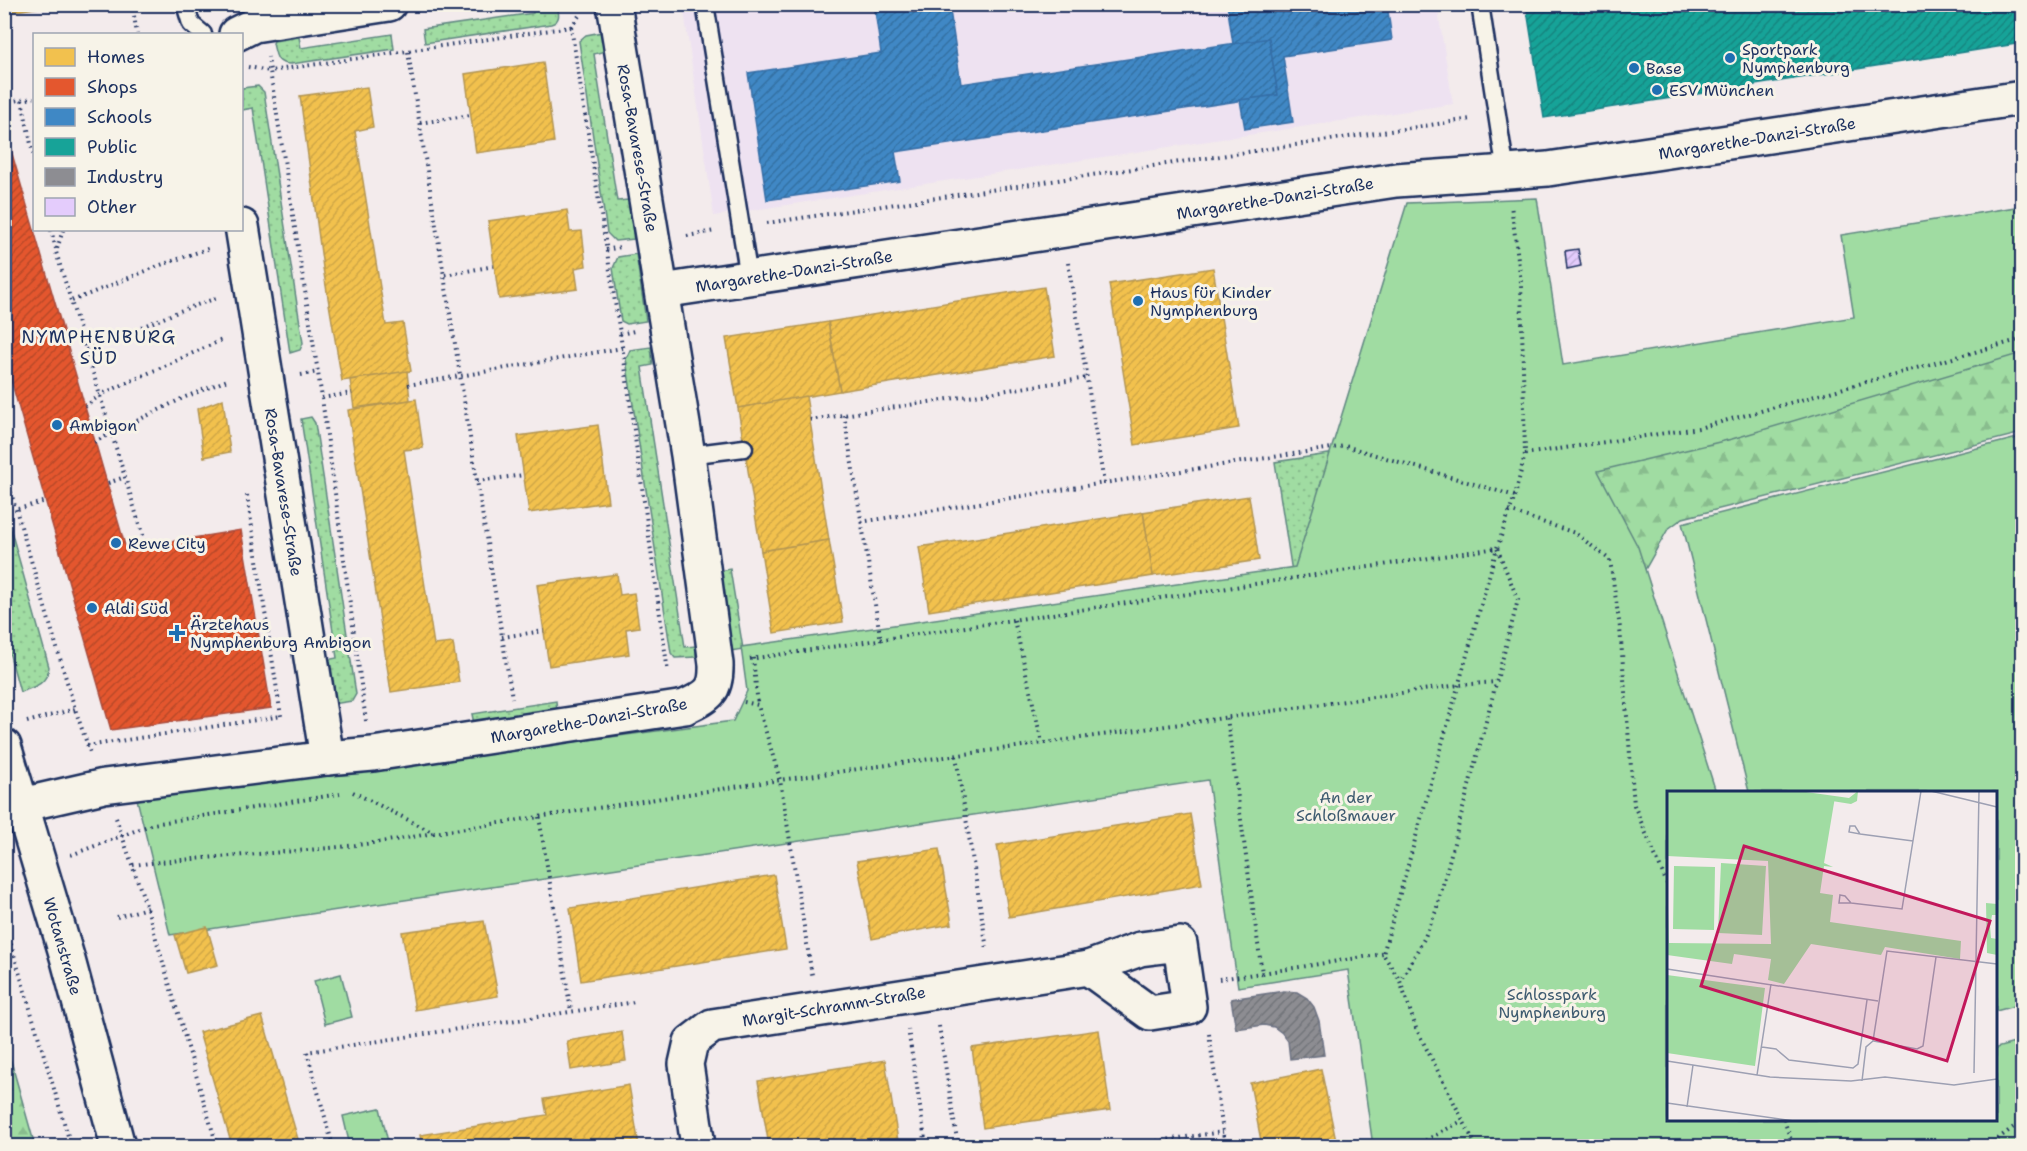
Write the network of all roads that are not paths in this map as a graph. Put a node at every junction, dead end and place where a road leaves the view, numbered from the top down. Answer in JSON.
{"nodes":[{"id":1,"x":184,"y":4,"type":"edge"},
{"id":2,"x":389,"y":4,"type":"edge"},
{"id":3,"x":614,"y":4,"type":"edge"},
{"id":4,"x":705,"y":4,"type":"edge"},
{"id":5,"x":1480,"y":4,"type":"edge"},
{"id":6,"x":201,"y":33,"type":"edge"},
{"id":7,"x":238,"y":33,"type":"edge"},
{"id":8,"x":2022,"y":98,"type":"edge"},
{"id":9,"x":1508,"y":185,"type":"junction"},
{"id":10,"x":243,"y":231,"type":"edge"},
{"id":11,"x":749,"y":278,"type":"junction"},
{"id":12,"x":662,"y":291,"type":"junction"},
{"id":13,"x":744,"y":448,"type":"dead end"},
{"id":14,"x":688,"y":455,"type":"junction"},
{"id":15,"x":15,"y":734,"type":"edge"},
{"id":16,"x":327,"y":758,"type":"junction"},
{"id":17,"x":13,"y":807,"type":"edge"},
{"id":18,"x":1088,"y":968,"type":"junction"},
{"id":19,"x":118,"y":1146,"type":"edge"},
{"id":20,"x":698,"y":1146,"type":"edge"}],
"edges":[{"from":1,"to":6,"type":"lane"},
{"from":2,"to":7,"type":"street"},
{"from":3,"to":12,"type":"street","name":"Rosa-Bavarese-Straße"},
{"from":4,"to":11,"type":"lane"},
{"from":5,"to":9,"type":"lane"},
{"from":8,"to":9,"type":"street","name":"Margarethe-Danzi-Straße"},
{"from":9,"to":11,"type":"street","name":"Margarethe-Danzi-Straße"},
{"from":10,"to":16,"type":"street","name":"Rosa-Bavarese-Straße"},
{"from":11,"to":12,"type":"street","name":"Margarethe-Danzi-Straße"},
{"from":12,"to":14,"type":"street","name":"Margarethe-Danzi-Straße"},
{"from":13,"to":14,"type":"lane"},
{"from":14,"to":16,"type":"street","name":"Margarethe-Danzi-Straße"},
{"from":15,"to":17,"type":"street","name":"Wotanstraße"},
{"from":16,"to":17,"type":"street","name":"Margarethe-Danzi-Straße"},
{"from":17,"to":19,"type":"street","name":"Wotanstraße"},
{"from":18,"to":18,"type":"street","name":"Margit-Schramm-Straße"},
{"from":18,"to":20,"type":"street","name":"Margit-Schramm-Straße"}]}
